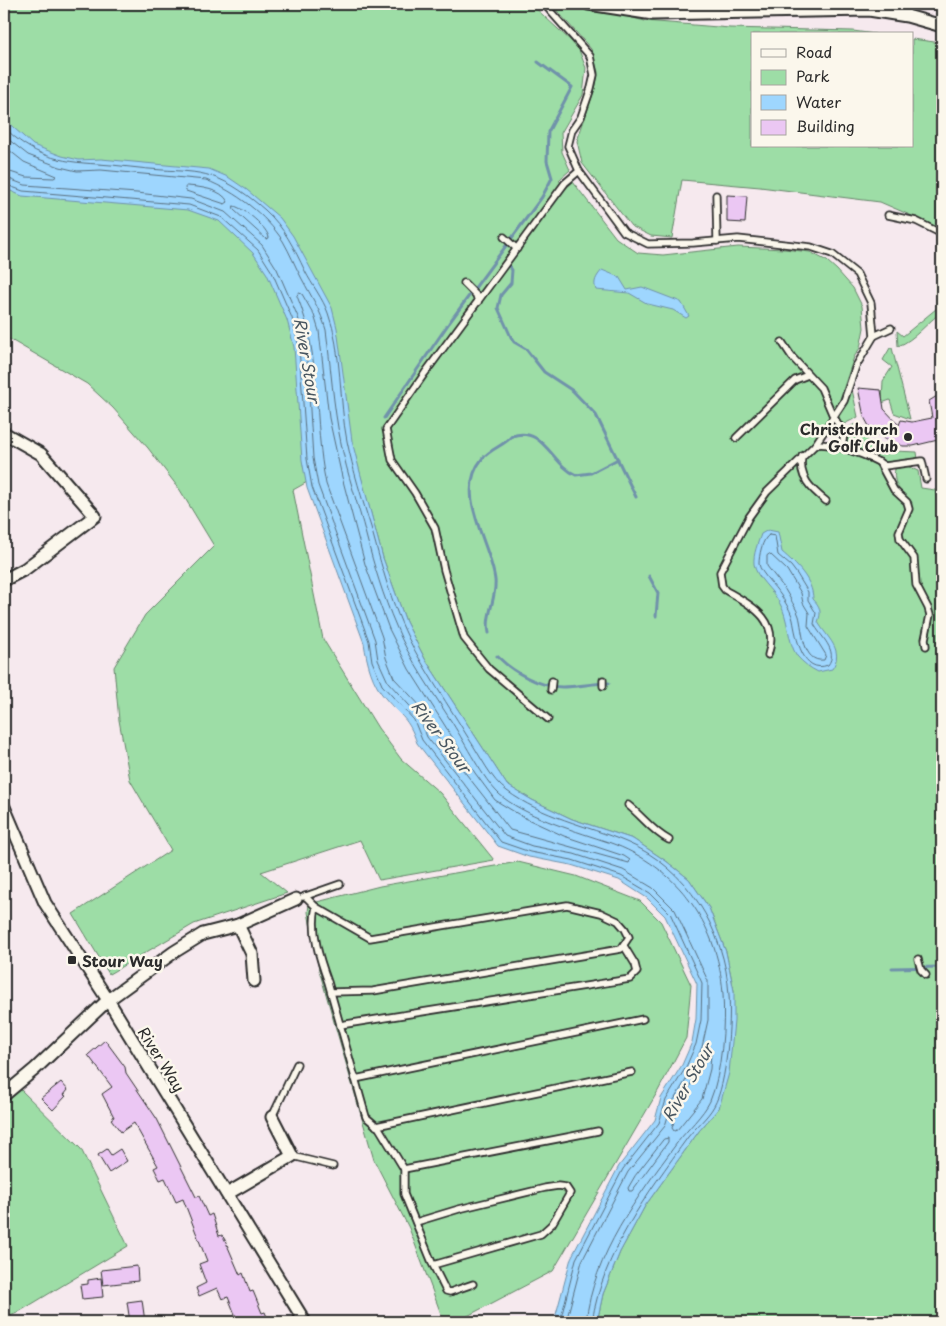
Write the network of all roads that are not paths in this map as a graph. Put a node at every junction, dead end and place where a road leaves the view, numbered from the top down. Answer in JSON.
{"nodes":[{"id":1,"x":544,"y":4,"type":"edge"},
{"id":2,"x":589,"y":4,"type":"edge"},
{"id":3,"x":727,"y":8,"type":"edge"},
{"id":4,"x":907,"y":10,"type":"edge"},
{"id":5,"x":942,"y":26,"type":"edge"},
{"id":6,"x":579,"y":171,"type":"junction"},
{"id":7,"x":716,"y":195,"type":"dead end"},
{"id":8,"x":888,"y":216,"type":"dead end"},
{"id":9,"x":942,"y":234,"type":"edge"},
{"id":10,"x":504,"y":237,"type":"dead end"},
{"id":11,"x":717,"y":241,"type":"junction"},
{"id":12,"x":517,"y":249,"type":"junction"},
{"id":13,"x":464,"y":283,"type":"dead end"},
{"id":14,"x":478,"y":302,"type":"junction"},
{"id":15,"x":890,"y":328,"type":"dead end"},
{"id":16,"x":874,"y":336,"type":"junction"},
{"id":17,"x":782,"y":342,"type":"dead end"},
{"id":18,"x":808,"y":375,"type":"junction"},
{"id":19,"x":833,"y":416,"type":"junction"},
{"id":20,"x":4,"y":433,"type":"edge"},
{"id":21,"x":736,"y":438,"type":"dead end"},
{"id":22,"x":815,"y":445,"type":"junction"},
{"id":23,"x":842,"y":448,"type":"junction"},
{"id":24,"x":802,"y":455,"type":"junction"},
{"id":25,"x":879,"y":462,"type":"junction"},
{"id":26,"x":926,"y":479,"type":"dead end"},
{"id":27,"x":826,"y":501,"type":"dead end"},
{"id":28,"x":4,"y":580,"type":"edge"},
{"id":29,"x":926,"y":646,"type":"dead end"},
{"id":30,"x":768,"y":655,"type":"dead end"},
{"id":31,"x":552,"y":681,"type":"dead end"},
{"id":32,"x":551,"y":690,"type":"dead end"},
{"id":33,"x":548,"y":719,"type":"dead end"},
{"id":34,"x":628,"y":805,"type":"dead end"},
{"id":35,"x":4,"y":807,"type":"edge"},
{"id":36,"x":668,"y":840,"type":"dead end"},
{"id":37,"x":340,"y":884,"type":"dead end"},
{"id":38,"x":301,"y":898,"type":"junction"},
{"id":39,"x":316,"y":907,"type":"junction"},
{"id":40,"x":238,"y":925,"type":"junction"},
{"id":41,"x":624,"y":946,"type":"junction"},
{"id":42,"x":918,"y":959,"type":"dead end"},
{"id":43,"x":926,"y":975,"type":"dead end"},
{"id":44,"x":254,"y":981,"type":"dead end"},
{"id":45,"x":331,"y":992,"type":"junction"},
{"id":46,"x":108,"y":1000,"type":"junction"},
{"id":47,"x":643,"y":1019,"type":"dead end"},
{"id":48,"x":340,"y":1025,"type":"junction"},
{"id":49,"x":297,"y":1064,"type":"dead end"},
{"id":50,"x":632,"y":1072,"type":"dead end"},
{"id":51,"x":355,"y":1079,"type":"junction"},
{"id":52,"x":4,"y":1095,"type":"edge"},
{"id":53,"x":272,"y":1117,"type":"joint"},
{"id":54,"x":376,"y":1126,"type":"junction"},
{"id":55,"x":598,"y":1131,"type":"dead end"},
{"id":56,"x":292,"y":1156,"type":"junction"},
{"id":57,"x":333,"y":1166,"type":"dead end"},
{"id":58,"x":404,"y":1169,"type":"junction"},
{"id":59,"x":227,"y":1194,"type":"junction"},
{"id":60,"x":416,"y":1222,"type":"junction"},
{"id":61,"x":433,"y":1265,"type":"junction"},
{"id":62,"x":473,"y":1284,"type":"dead end"},
{"id":63,"x":305,"y":1322,"type":"edge"}],
"edges":[{"from":1,"to":6,"type":"lane"},
{"from":2,"to":3,"type":"street"},
{"from":3,"to":4,"type":"street"},
{"from":4,"to":5,"type":"street"},
{"from":6,"to":11,"type":"lane"},
{"from":6,"to":12,"type":"lane"},
{"from":7,"to":11,"type":"lane"},
{"from":8,"to":9,"type":"lane"},
{"from":10,"to":12,"type":"lane"},
{"from":11,"to":16,"type":"lane"},
{"from":12,"to":14,"type":"lane"},
{"from":13,"to":14,"type":"lane"},
{"from":14,"to":33,"type":"lane"},
{"from":15,"to":16,"type":"lane"},
{"from":16,"to":19,"type":"lane"},
{"from":17,"to":18,"type":"lane"},
{"from":18,"to":19,"type":"lane"},
{"from":18,"to":21,"type":"lane"},
{"from":19,"to":22,"type":"lane"},
{"from":19,"to":23,"type":"lane"},
{"from":20,"to":28,"type":"street"},
{"from":22,"to":23,"type":"lane"},
{"from":22,"to":24,"type":"lane"},
{"from":23,"to":25,"type":"lane"},
{"from":24,"to":27,"type":"lane"},
{"from":24,"to":30,"type":"lane"},
{"from":25,"to":26,"type":"lane"},
{"from":25,"to":29,"type":"lane"},
{"from":31,"to":32,"type":"lane"},
{"from":34,"to":36,"type":"lane"},
{"from":35,"to":46,"type":"street","name":"River Way"},
{"from":37,"to":38,"type":"lane"},
{"from":38,"to":39,"type":"lane"},
{"from":38,"to":40,"type":"street"},
{"from":39,"to":41,"type":"lane"},
{"from":39,"to":45,"type":"lane"},
{"from":40,"to":44,"type":"street"},
{"from":40,"to":46,"type":"street"},
{"from":41,"to":45,"type":"lane"},
{"from":41,"to":48,"type":"lane"},
{"from":42,"to":43,"type":"lane"},
{"from":45,"to":48,"type":"lane"},
{"from":46,"to":52,"type":"street"},
{"from":46,"to":59,"type":"street","name":"River Way"},
{"from":47,"to":51,"type":"lane"},
{"from":48,"to":51,"type":"lane"},
{"from":49,"to":53,"type":"lane"},
{"from":50,"to":54,"type":"lane"},
{"from":51,"to":54,"type":"lane"},
{"from":53,"to":56,"type":"street"},
{"from":54,"to":58,"type":"lane"},
{"from":55,"to":58,"type":"lane"},
{"from":56,"to":57,"type":"lane"},
{"from":56,"to":59,"type":"street"},
{"from":58,"to":60,"type":"lane"},
{"from":59,"to":63,"type":"street","name":"River Way"},
{"from":60,"to":61,"type":"lane"},
{"from":60,"to":61,"type":"lane"},
{"from":61,"to":62,"type":"lane"}]}
